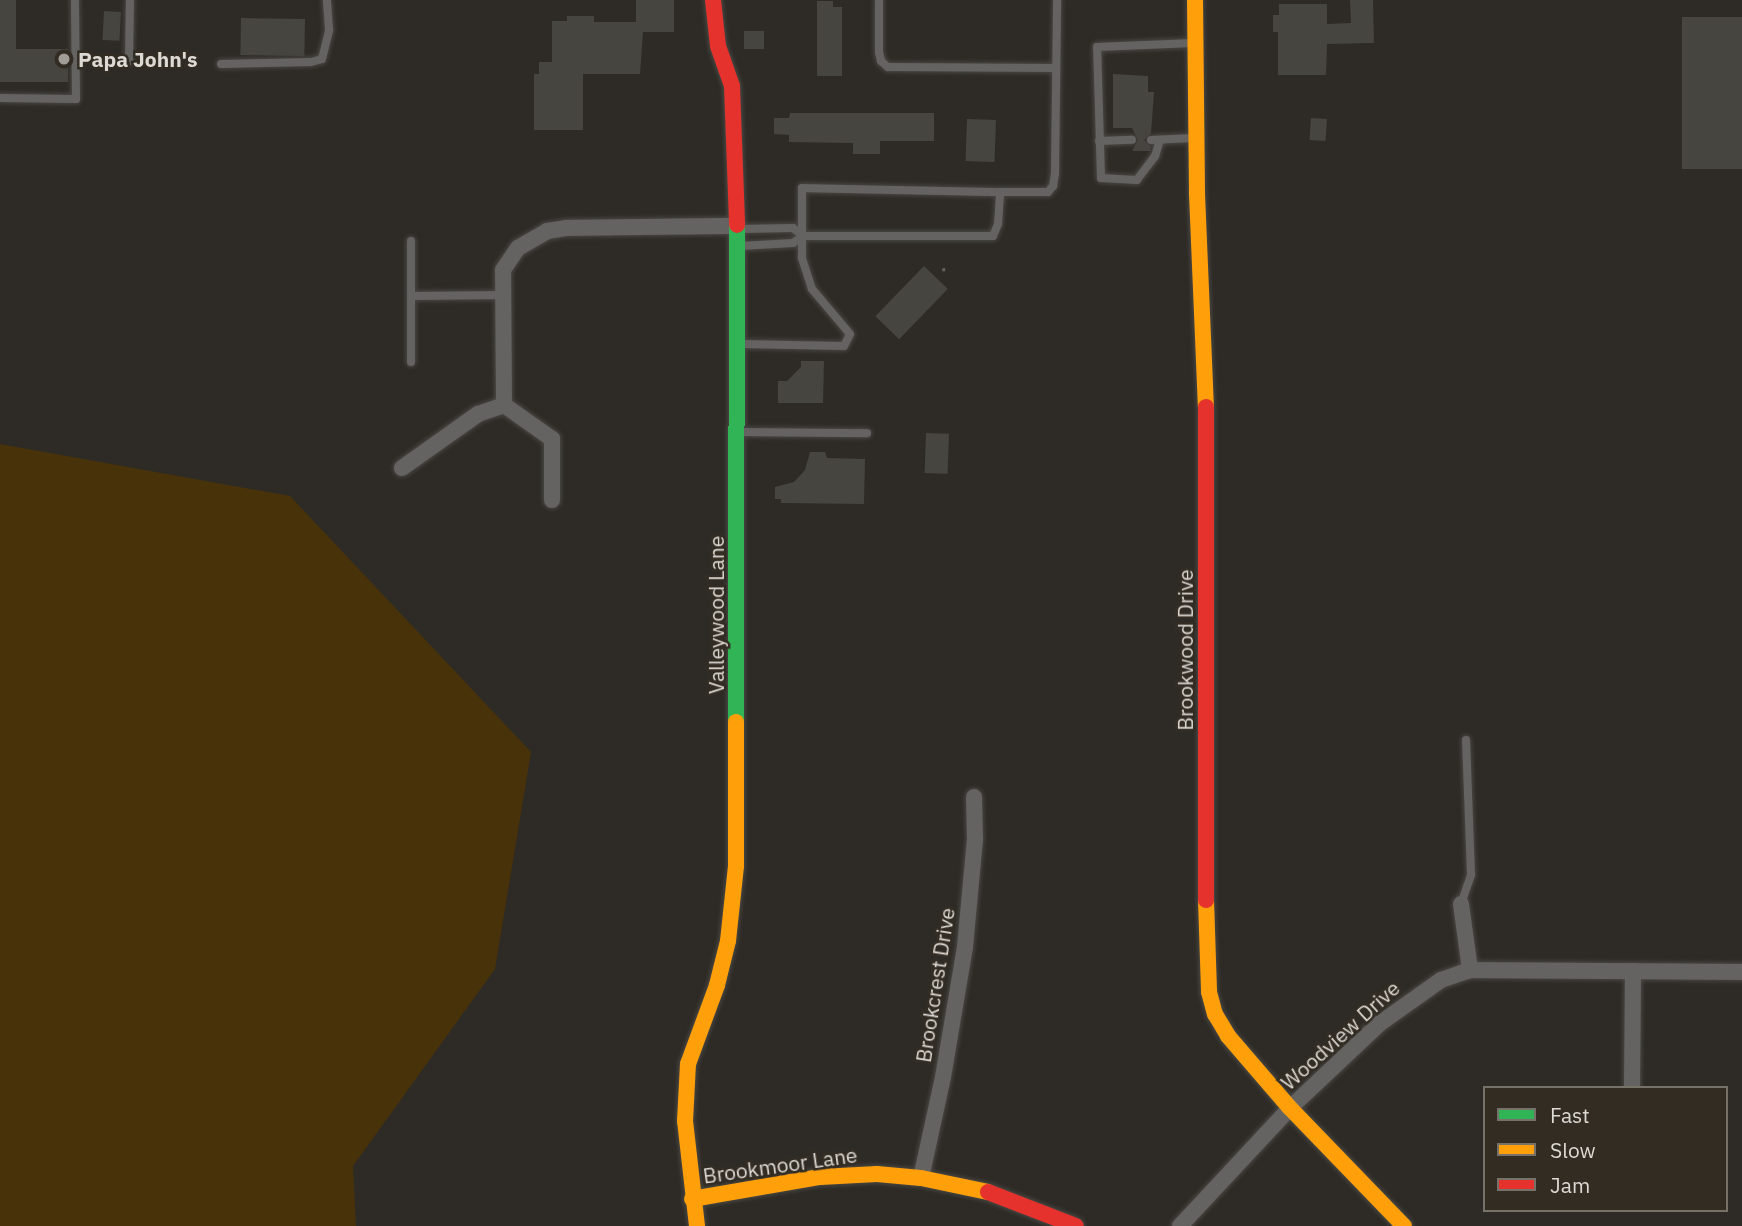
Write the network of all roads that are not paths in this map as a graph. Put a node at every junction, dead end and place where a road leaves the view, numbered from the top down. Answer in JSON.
{"nodes":[{"id":1,"x":75,"y":0,"type":"edge"},
{"id":2,"x":130,"y":0,"type":"edge"},
{"id":3,"x":327,"y":0,"type":"edge"},
{"id":4,"x":713,"y":0,"type":"edge"},
{"id":5,"x":879,"y":0,"type":"edge"},
{"id":6,"x":1057,"y":0,"type":"edge"},
{"id":7,"x":1195,"y":0,"type":"edge"},
{"id":8,"x":1195,"y":43,"type":"junction"},
{"id":9,"x":129,"y":61,"type":"dead end"},
{"id":10,"x":221,"y":64,"type":"dead end"},
{"id":11,"x":1056,"y":68,"type":"junction"},
{"id":12,"x":0,"y":97,"type":"edge"},
{"id":13,"x":1196,"y":138,"type":"junction"},
{"id":14,"x":1132,"y":140,"type":"dead end"},
{"id":15,"x":1099,"y":141,"type":"junction"},
{"id":16,"x":1000,"y":192,"type":"junction"},
{"id":17,"x":737,"y":227,"type":"junction"},
{"id":18,"x":803,"y":236,"type":"junction"},
{"id":19,"x":411,"y":242,"type":"dead end"},
{"id":20,"x":737,"y":246,"type":"junction"},
{"id":21,"x":503,"y":295,"type":"junction"},
{"id":22,"x":411,"y":296,"type":"junction"},
{"id":23,"x":737,"y":344,"type":"junction"},
{"id":24,"x":411,"y":362,"type":"dead end"},
{"id":25,"x":504,"y":405,"type":"junction"},
{"id":26,"x":737,"y":432,"type":"junction"},
{"id":27,"x":867,"y":433,"type":"dead end"},
{"id":28,"x":402,"y":468,"type":"dead end"},
{"id":29,"x":552,"y":500,"type":"dead end"},
{"id":30,"x":1466,"y":740,"type":"dead end"},
{"id":31,"x":974,"y":797,"type":"dead end"},
{"id":32,"x":1461,"y":904,"type":"joint"},
{"id":33,"x":1470,"y":970,"type":"junction"},
{"id":34,"x":1633,"y":971,"type":"junction"},
{"id":35,"x":1742,"y":972,"type":"edge"},
{"id":36,"x":1633,"y":1086,"type":"edge"},
{"id":37,"x":1290,"y":1108,"type":"junction"},
{"id":38,"x":921,"y":1178,"type":"junction"},
{"id":39,"x":692,"y":1199,"type":"junction"},
{"id":40,"x":697,"y":1226,"type":"edge"},
{"id":41,"x":1076,"y":1226,"type":"edge"},
{"id":42,"x":1180,"y":1226,"type":"edge"},
{"id":43,"x":1404,"y":1226,"type":"edge"}],
"edges":[{"from":1,"to":12,"type":"lane"},
{"from":2,"to":9,"type":"lane"},
{"from":3,"to":10,"type":"lane"},
{"from":4,"to":17,"type":"street","name":"Valleywood Lane"},
{"from":5,"to":11,"type":"lane"},
{"from":6,"to":11,"type":"lane"},
{"from":7,"to":8,"type":"street","name":"Brookwood Drive"},
{"from":8,"to":13,"type":"street","name":"Brookwood Drive"},
{"from":8,"to":15,"type":"lane"},
{"from":11,"to":16,"type":"lane"},
{"from":13,"to":15,"type":"lane"},
{"from":13,"to":37,"type":"street","name":"Brookwood Drive"},
{"from":14,"to":15,"type":"lane"},
{"from":16,"to":18,"type":"lane"},
{"from":16,"to":18,"type":"lane"},
{"from":17,"to":18,"type":"lane"},
{"from":17,"to":20,"type":"street","name":"Valleywood Lane"},
{"from":17,"to":21,"type":"street"},
{"from":18,"to":20,"type":"lane"},
{"from":18,"to":23,"type":"lane"},
{"from":19,"to":22,"type":"lane"},
{"from":20,"to":23,"type":"street","name":"Valleywood Lane"},
{"from":21,"to":22,"type":"lane"},
{"from":21,"to":25,"type":"street"},
{"from":22,"to":24,"type":"lane"},
{"from":23,"to":26,"type":"street","name":"Valleywood Lane"},
{"from":25,"to":28,"type":"street"},
{"from":25,"to":29,"type":"street"},
{"from":26,"to":27,"type":"lane"},
{"from":26,"to":39,"type":"street","name":"Valleywood Lane"},
{"from":30,"to":32,"type":"lane"},
{"from":31,"to":38,"type":"street","name":"Brookcrest Drive"},
{"from":32,"to":33,"type":"street"},
{"from":33,"to":34,"type":"street","name":"Woodview Drive"},
{"from":33,"to":37,"type":"street","name":"Woodview Drive"},
{"from":34,"to":35,"type":"street","name":"Woodview Drive"},
{"from":34,"to":36,"type":"street"},
{"from":37,"to":42,"type":"street","name":"Woodview Drive"},
{"from":37,"to":43,"type":"street","name":"Brookwood Drive"},
{"from":38,"to":39,"type":"street","name":"Brookmoor Lane"},
{"from":38,"to":41,"type":"street","name":"Brookmoor Lane"},
{"from":39,"to":40,"type":"street","name":"Valleywood Lane"}]}
